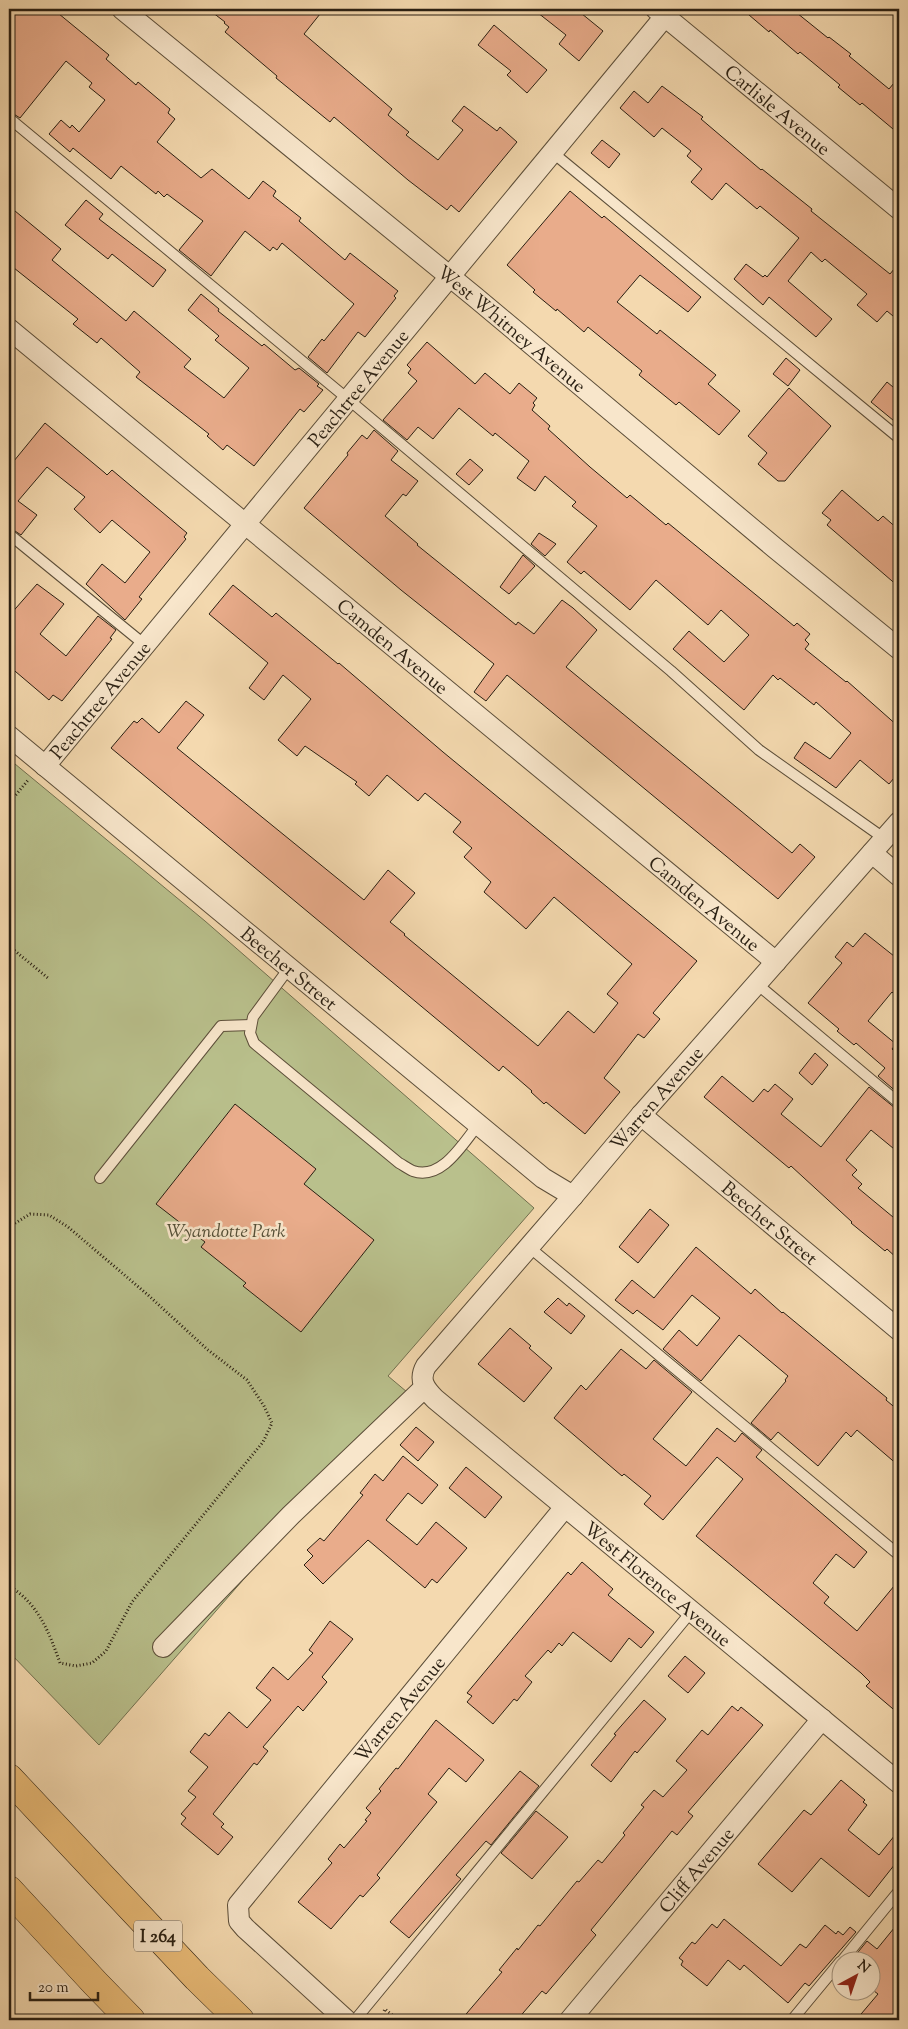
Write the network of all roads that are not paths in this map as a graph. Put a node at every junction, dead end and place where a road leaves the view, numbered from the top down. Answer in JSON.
{"nodes":[{"id":1,"x":122,"y":9,"type":"edge"},
{"id":2,"x":664,"y":11,"type":"edge"},
{"id":3,"x":9,"y":118,"type":"edge"},
{"id":4,"x":552,"y":152,"type":"junction"},
{"id":5,"x":899,"y":209,"type":"edge"},
{"id":6,"x":450,"y":277,"type":"junction"},
{"id":7,"x":9,"y":329,"type":"edge"},
{"id":8,"x":349,"y":400,"type":"junction"},
{"id":9,"x":899,"y":438,"type":"edge"},
{"id":10,"x":246,"y":524,"type":"junction"},
{"id":11,"x":9,"y":534,"type":"edge"},
{"id":12,"x":145,"y":645,"type":"junction"},
{"id":13,"x":899,"y":649,"type":"edge"},
{"id":14,"x":9,"y":736,"type":"edge"},
{"id":15,"x":45,"y":766,"type":"junction"},
{"id":16,"x":899,"y":822,"type":"edge"},
{"id":17,"x":878,"y":846,"type":"junction"},
{"id":18,"x":899,"y":876,"type":"edge"},
{"id":19,"x":776,"y":962,"type":"junction"},
{"id":20,"x":289,"y":968,"type":"junction"},
{"id":21,"x":757,"y":984,"type":"junction"},
{"id":22,"x":251,"y":1025,"type":"junction"},
{"id":23,"x":899,"y":1103,"type":"edge"},
{"id":24,"x":641,"y":1115,"type":"junction"},
{"id":25,"x":478,"y":1125,"type":"junction"},
{"id":26,"x":100,"y":1178,"type":"dead end"},
{"id":27,"x":573,"y":1196,"type":"junction"},
{"id":28,"x":528,"y":1247,"type":"junction"},
{"id":29,"x":899,"y":1330,"type":"edge"},
{"id":30,"x":423,"y":1383,"type":"junction"},
{"id":31,"x":565,"y":1507,"type":"junction"},
{"id":32,"x":899,"y":1555,"type":"edge"},
{"id":33,"x":691,"y":1612,"type":"junction"},
{"id":34,"x":163,"y":1647,"type":"dead end"},
{"id":35,"x":822,"y":1719,"type":"junction"},
{"id":36,"x":9,"y":1778,"type":"edge"},
{"id":37,"x":899,"y":1783,"type":"edge"},
{"id":38,"x":9,"y":1890,"type":"edge"},
{"id":39,"x":899,"y":1891,"type":"edge"},
{"id":40,"x":849,"y":1952,"type":"edge"},
{"id":41,"x":830,"y":1975,"type":"edge"},
{"id":42,"x":132,"y":2020,"type":"edge"},
{"id":43,"x":240,"y":2020,"type":"edge"},
{"id":44,"x":346,"y":2020,"type":"edge"},
{"id":45,"x":355,"y":2020,"type":"edge"},
{"id":46,"x":570,"y":2020,"type":"edge"},
{"id":47,"x":792,"y":2020,"type":"edge"}],
"edges":[{"from":1,"to":6,"type":"street","name":"West Whitney Avenue"},
{"from":2,"to":4,"type":"street","name":"Peachtree Avenue"},
{"from":2,"to":5,"type":"street","name":"Carlisle Avenue"},
{"from":3,"to":8,"type":"lane"},
{"from":4,"to":6,"type":"street","name":"Peachtree Avenue"},
{"from":4,"to":9,"type":"lane"},
{"from":6,"to":8,"type":"street","name":"Peachtree Avenue"},
{"from":6,"to":13,"type":"street","name":"West Whitney Avenue"},
{"from":7,"to":10,"type":"street","name":"Camden Avenue"},
{"from":8,"to":10,"type":"street","name":"Peachtree Avenue"},
{"from":8,"to":17,"type":"lane"},
{"from":10,"to":12,"type":"street","name":"Peachtree Avenue"},
{"from":10,"to":19,"type":"street","name":"Camden Avenue"},
{"from":11,"to":12,"type":"lane"},
{"from":12,"to":15,"type":"street","name":"Peachtree Avenue"},
{"from":14,"to":15,"type":"street","name":"Beecher Street"},
{"from":15,"to":20,"type":"street","name":"Beecher Street"},
{"from":16,"to":17,"type":"street","name":"Warren Avenue"},
{"from":17,"to":18,"type":"street"},
{"from":17,"to":19,"type":"street","name":"Warren Avenue"},
{"from":19,"to":21,"type":"street","name":"Warren Avenue"},
{"from":20,"to":22,"type":"lane"},
{"from":20,"to":25,"type":"street","name":"Beecher Street"},
{"from":21,"to":23,"type":"lane"},
{"from":21,"to":24,"type":"street","name":"Warren Avenue"},
{"from":22,"to":25,"type":"lane"},
{"from":22,"to":26,"type":"lane"},
{"from":24,"to":27,"type":"street","name":"Warren Avenue"},
{"from":24,"to":29,"type":"street","name":"Beecher Street"},
{"from":25,"to":27,"type":"street","name":"Beecher Street"},
{"from":27,"to":28,"type":"street","name":"Warren Avenue"},
{"from":28,"to":30,"type":"street","name":"Warren Avenue"},
{"from":28,"to":32,"type":"lane"},
{"from":30,"to":31,"type":"street","name":"West Florence Avenue"},
{"from":30,"to":34,"type":"street","name":"Warren Avenue"},
{"from":31,"to":33,"type":"street","name":"West Florence Avenue"},
{"from":31,"to":44,"type":"street","name":"Warren Avenue"},
{"from":33,"to":35,"type":"street","name":"West Florence Avenue"},
{"from":33,"to":45,"type":"lane"},
{"from":35,"to":37,"type":"street","name":"West Florence Avenue"},
{"from":35,"to":46,"type":"street","name":"Cliff Avenue"},
{"from":36,"to":43,"type":"highway","number":"I 264"},
{"from":38,"to":42,"type":"highway"},
{"from":39,"to":40,"type":"lane"},
{"from":41,"to":47,"type":"lane"}]}
